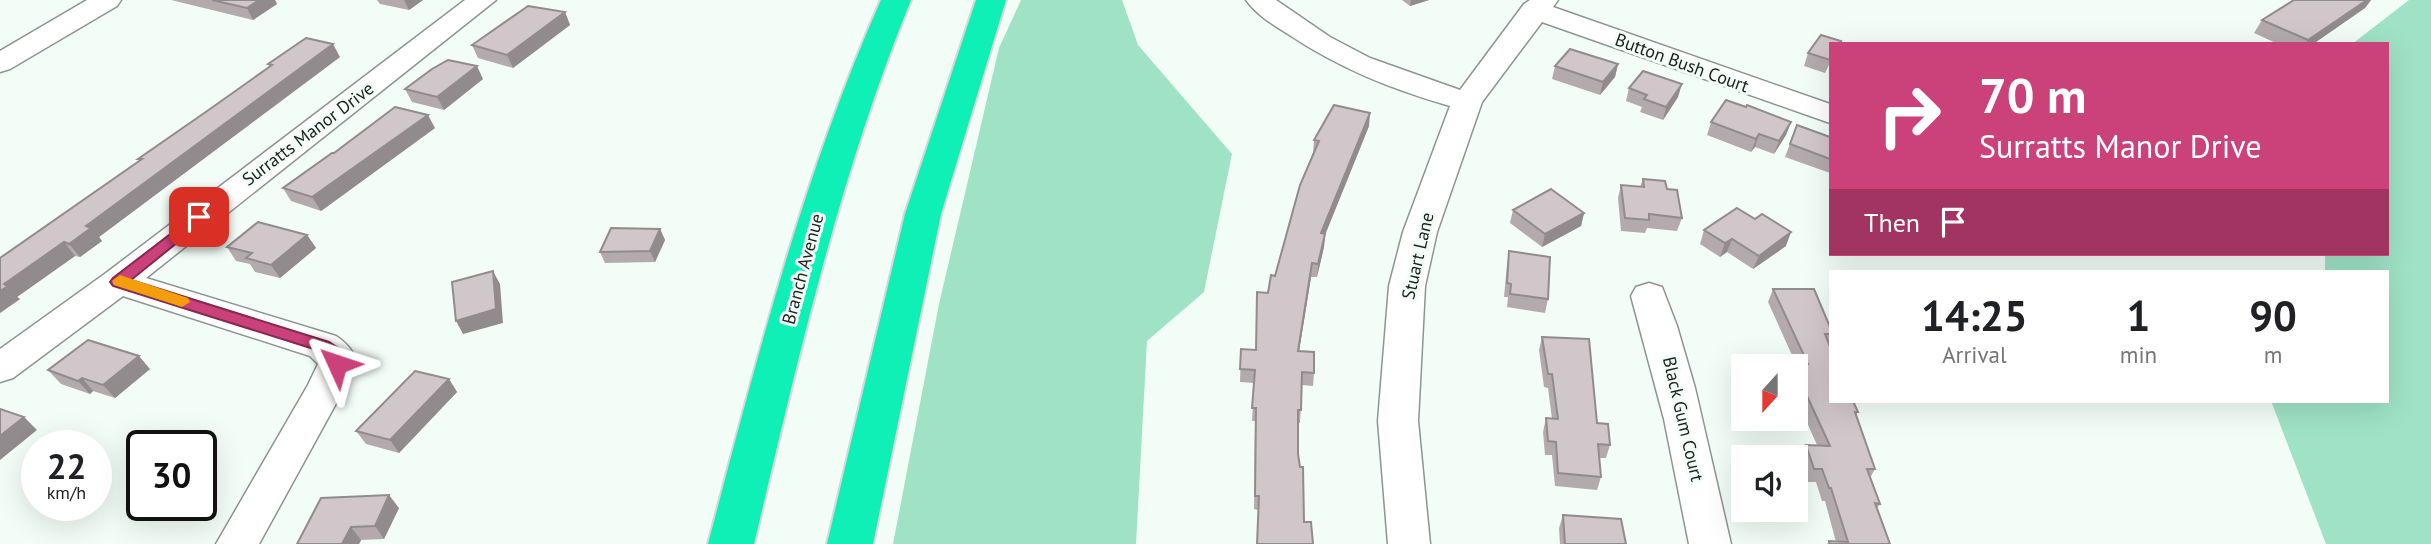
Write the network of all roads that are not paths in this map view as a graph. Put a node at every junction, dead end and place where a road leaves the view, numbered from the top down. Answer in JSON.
{"nodes":[{"id":1,"x":107,"y":0,"type":"edge"},
{"id":2,"x":482,"y":0,"type":"edge"},
{"id":3,"x":896,"y":0,"type":"edge"},
{"id":4,"x":991,"y":0,"type":"edge"},
{"id":5,"x":1260,"y":0,"type":"edge"},
{"id":6,"x":1539,"y":5,"type":"edge"},
{"id":7,"x":0,"y":63,"type":"edge"},
{"id":8,"x":1467,"y":101,"type":"junction"},
{"id":9,"x":1829,"y":114,"type":"edge"},
{"id":10,"x":118,"y":282,"type":"junction"},
{"id":11,"x":1649,"y":296,"type":"dead end"},
{"id":12,"x":0,"y":368,"type":"edge"},
{"id":13,"x":237,"y":544,"type":"edge"},
{"id":14,"x":731,"y":544,"type":"edge"},
{"id":15,"x":850,"y":544,"type":"edge"},
{"id":16,"x":1409,"y":544,"type":"edge"},
{"id":17,"x":1710,"y":544,"type":"edge"}],
"edges":[{"from":1,"to":7,"type":"street"},
{"from":2,"to":10,"type":"street","name":"Surratts Manor Drive"},
{"from":3,"to":14,"type":"highway","name":"Branch Avenue"},
{"from":4,"to":15,"type":"highway"},
{"from":5,"to":8,"type":"street"},
{"from":6,"to":8,"type":"street","name":"Stuart Lane"},
{"from":6,"to":9,"type":"street","name":"Button Bush Court"},
{"from":8,"to":16,"type":"street","name":"Stuart Lane"},
{"from":10,"to":12,"type":"street","name":"Surratts Manor Drive"},
{"from":10,"to":13,"type":"street"},
{"from":11,"to":17,"type":"street","name":"Black Gum Court"}]}
